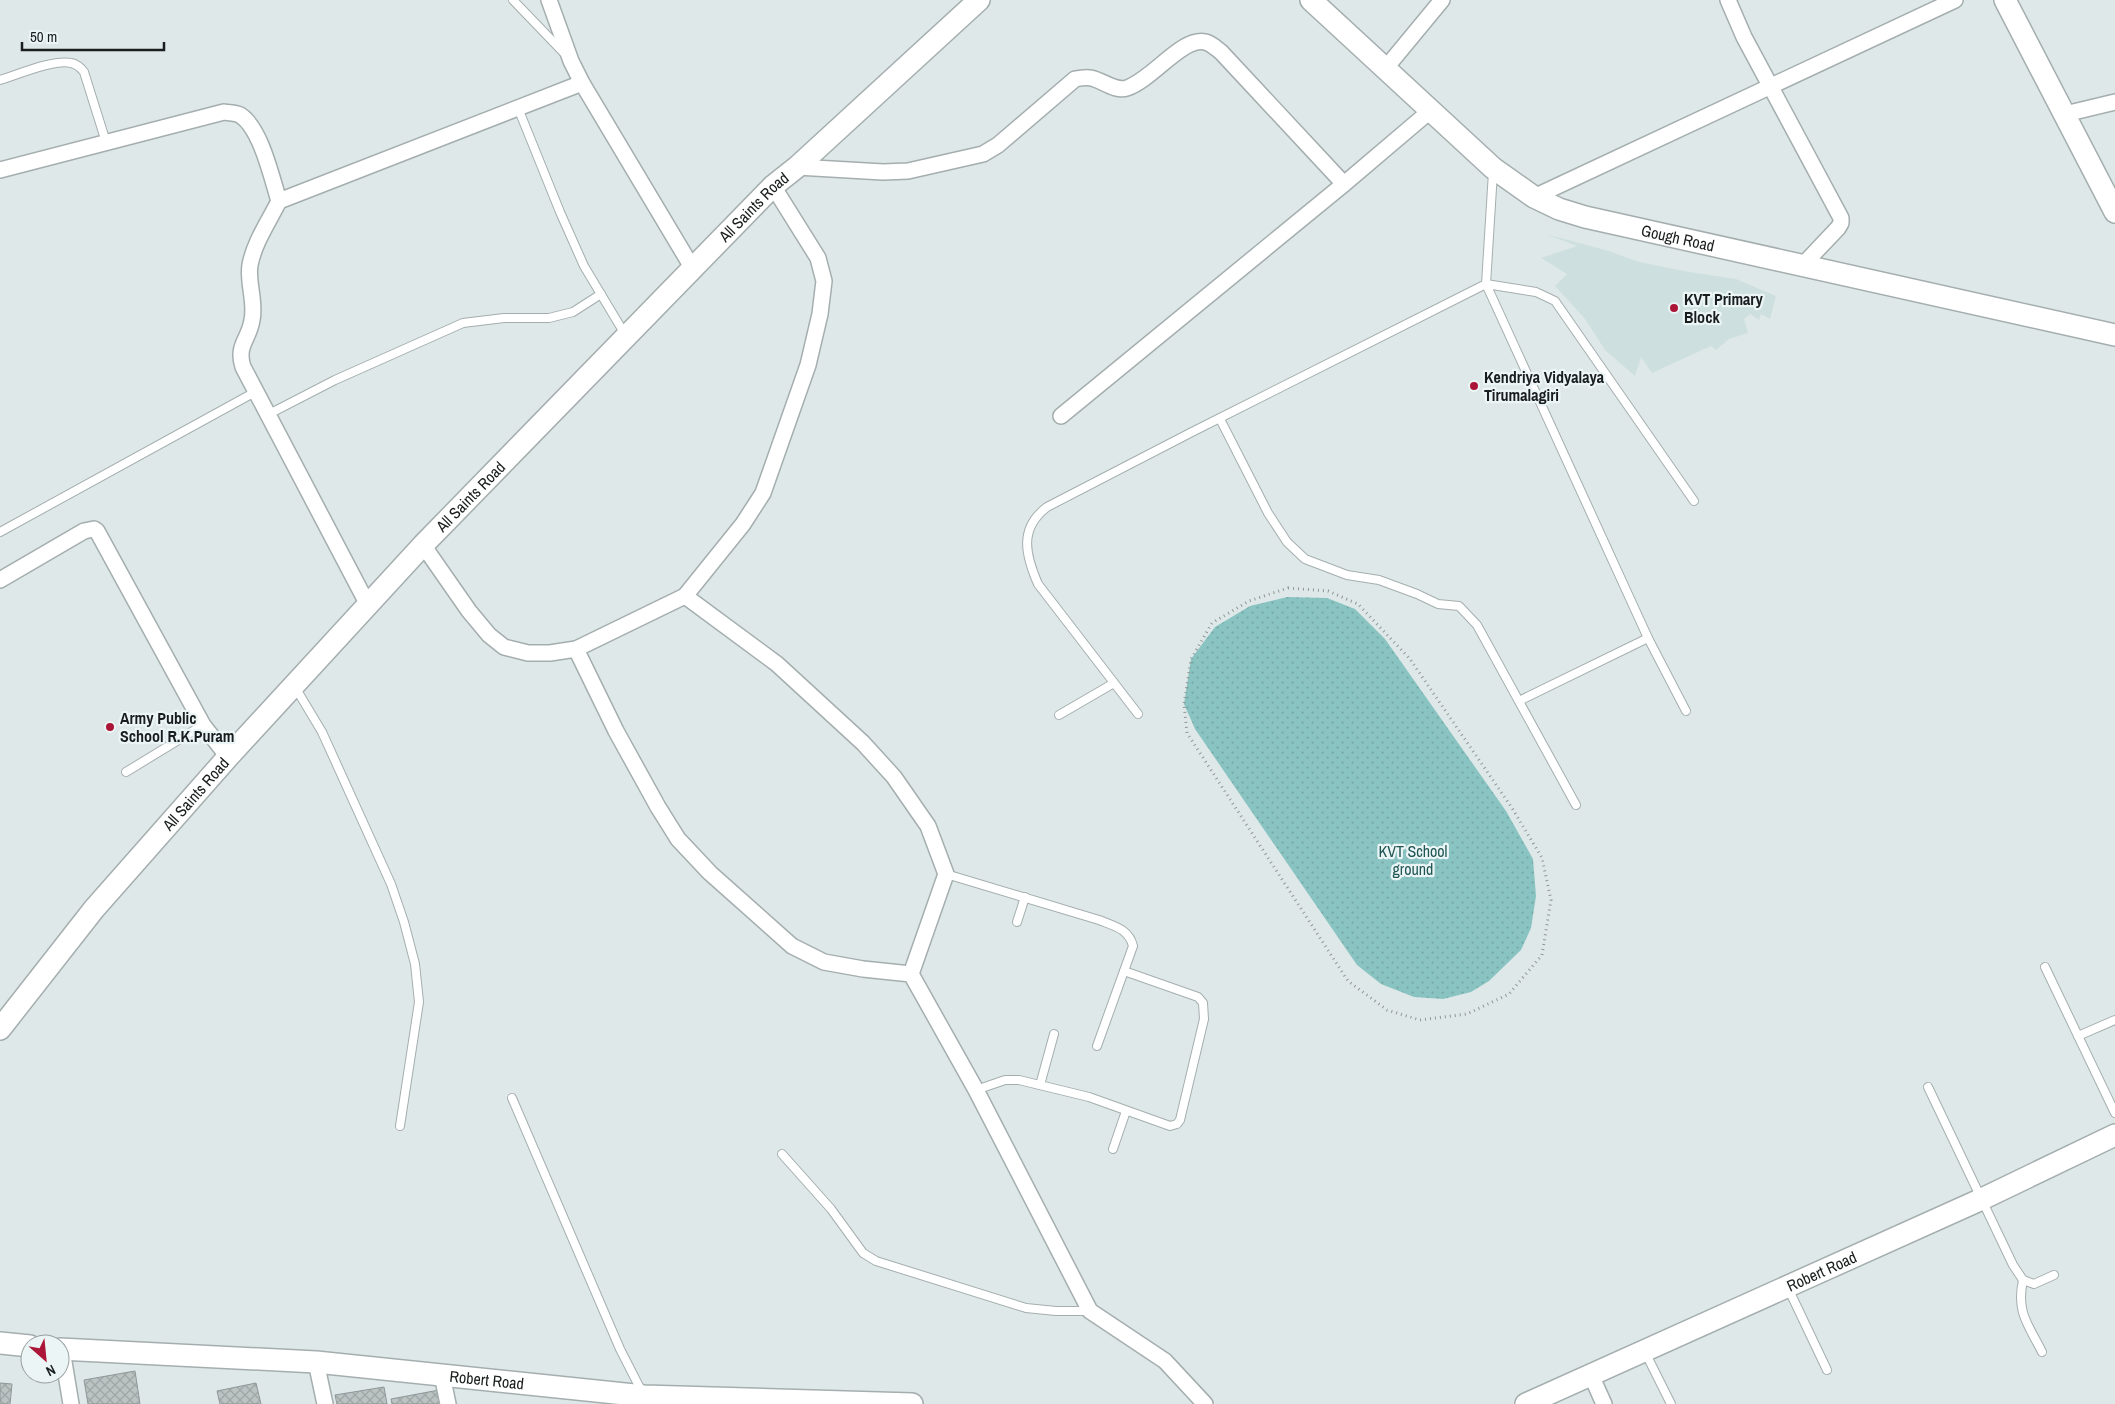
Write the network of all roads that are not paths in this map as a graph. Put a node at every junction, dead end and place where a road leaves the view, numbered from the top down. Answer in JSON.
{"nodes":[{"id":1,"x":513,"y":0,"type":"edge"},
{"id":2,"x":549,"y":0,"type":"edge"},
{"id":3,"x":979,"y":0,"type":"edge"},
{"id":4,"x":1311,"y":0,"type":"edge"},
{"id":5,"x":1442,"y":0,"type":"edge"},
{"id":6,"x":1955,"y":0,"type":"edge"},
{"id":7,"x":2005,"y":0,"type":"edge"},
{"id":8,"x":1734,"y":2,"type":"edge"},
{"id":9,"x":571,"y":61,"type":"junction"},
{"id":10,"x":1385,"y":69,"type":"junction"},
{"id":11,"x":0,"y":80,"type":"edge"},
{"id":12,"x":582,"y":83,"type":"junction"},
{"id":13,"x":1770,"y":87,"type":"junction"},
{"id":14,"x":2115,"y":102,"type":"edge"},
{"id":15,"x":518,"y":108,"type":"junction"},
{"id":16,"x":1430,"y":111,"type":"junction"},
{"id":17,"x":2065,"y":114,"type":"junction"},
{"id":18,"x":106,"y":142,"type":"junction"},
{"id":19,"x":797,"y":167,"type":"junction"},
{"id":20,"x":1493,"y":168,"type":"junction"},
{"id":21,"x":0,"y":170,"type":"edge"},
{"id":22,"x":1344,"y":184,"type":"junction"},
{"id":23,"x":773,"y":186,"type":"junction"},
{"id":24,"x":1534,"y":197,"type":"junction"},
{"id":25,"x":279,"y":201,"type":"junction"},
{"id":26,"x":2115,"y":212,"type":"edge"},
{"id":27,"x":1802,"y":266,"type":"junction"},
{"id":28,"x":693,"y":269,"type":"junction"},
{"id":29,"x":1486,"y":284,"type":"junction"},
{"id":30,"x":601,"y":294,"type":"junction"},
{"id":31,"x":2115,"y":335,"type":"edge"},
{"id":32,"x":626,"y":337,"type":"junction"},
{"id":33,"x":257,"y":391,"type":"junction"},
{"id":34,"x":269,"y":414,"type":"junction"},
{"id":35,"x":1061,"y":416,"type":"dead end"},
{"id":36,"x":1220,"y":419,"type":"junction"},
{"id":37,"x":1694,"y":501,"type":"dead end"},
{"id":38,"x":0,"y":532,"type":"edge"},
{"id":39,"x":424,"y":545,"type":"junction"},
{"id":40,"x":0,"y":580,"type":"edge"},
{"id":41,"x":685,"y":596,"type":"junction"},
{"id":42,"x":368,"y":605,"type":"junction"},
{"id":43,"x":1648,"y":638,"type":"junction"},
{"id":44,"x":576,"y":649,"type":"junction"},
{"id":45,"x":1114,"y":683,"type":"junction"},
{"id":46,"x":294,"y":686,"type":"junction"},
{"id":47,"x":1518,"y":701,"type":"junction"},
{"id":48,"x":1686,"y":711,"type":"dead end"},
{"id":49,"x":1138,"y":714,"type":"dead end"},
{"id":50,"x":1059,"y":715,"type":"dead end"},
{"id":51,"x":202,"y":725,"type":"junction"},
{"id":52,"x":228,"y":757,"type":"junction"},
{"id":53,"x":126,"y":772,"type":"dead end"},
{"id":54,"x":1576,"y":806,"type":"dead end"},
{"id":55,"x":946,"y":874,"type":"junction"},
{"id":56,"x":1025,"y":897,"type":"junction"},
{"id":57,"x":1017,"y":922,"type":"dead end"},
{"id":58,"x":2045,"y":967,"type":"dead end"},
{"id":59,"x":1124,"y":971,"type":"junction"},
{"id":60,"x":911,"y":974,"type":"junction"},
{"id":61,"x":2115,"y":1020,"type":"edge"},
{"id":62,"x":0,"y":1029,"type":"edge"},
{"id":63,"x":1054,"y":1034,"type":"dead end"},
{"id":64,"x":2078,"y":1036,"type":"junction"},
{"id":65,"x":1097,"y":1046,"type":"dead end"},
{"id":66,"x":1040,"y":1085,"type":"junction"},
{"id":67,"x":1928,"y":1087,"type":"dead end"},
{"id":68,"x":976,"y":1090,"type":"junction"},
{"id":69,"x":512,"y":1098,"type":"dead end"},
{"id":70,"x":1126,"y":1110,"type":"junction"},
{"id":71,"x":2115,"y":1113,"type":"edge"},
{"id":72,"x":400,"y":1126,"type":"dead end"},
{"id":73,"x":2115,"y":1135,"type":"edge"},
{"id":74,"x":1114,"y":1149,"type":"dead end"},
{"id":75,"x":782,"y":1154,"type":"dead end"},
{"id":76,"x":1982,"y":1199,"type":"junction"},
{"id":77,"x":2054,"y":1275,"type":"dead end"},
{"id":78,"x":2023,"y":1280,"type":"junction"},
{"id":79,"x":1787,"y":1286,"type":"junction"},
{"id":80,"x":1090,"y":1311,"type":"junction"},
{"id":81,"x":0,"y":1343,"type":"edge"},
{"id":82,"x":20,"y":1345,"type":"edge"},
{"id":83,"x":70,"y":1350,"type":"edge"},
{"id":84,"x":1645,"y":1350,"type":"junction"},
{"id":85,"x":2042,"y":1352,"type":"dead end"},
{"id":86,"x":316,"y":1362,"type":"junction"},
{"id":87,"x":1827,"y":1370,"type":"dead end"},
{"id":88,"x":442,"y":1375,"type":"junction"},
{"id":89,"x":1591,"y":1375,"type":"junction"},
{"id":90,"x":67,"y":1384,"type":"edge"},
{"id":91,"x":648,"y":1400,"type":"edge"},
{"id":92,"x":820,"y":1402,"type":"edge"},
{"id":93,"x":71,"y":1404,"type":"edge"},
{"id":94,"x":325,"y":1404,"type":"edge"},
{"id":95,"x":448,"y":1404,"type":"edge"},
{"id":96,"x":912,"y":1404,"type":"edge"},
{"id":97,"x":1205,"y":1404,"type":"edge"},
{"id":98,"x":1526,"y":1404,"type":"edge"},
{"id":99,"x":1604,"y":1404,"type":"edge"},
{"id":100,"x":1671,"y":1404,"type":"edge"}],
"edges":[{"from":1,"to":9,"type":"lane"},
{"from":2,"to":9,"type":"street"},
{"from":3,"to":19,"type":"street","name":"All Saints Road"},
{"from":4,"to":10,"type":"street","name":"Gough Road"},
{"from":5,"to":10,"type":"street"},
{"from":6,"to":13,"type":"street"},
{"from":7,"to":17,"type":"street"},
{"from":8,"to":13,"type":"street"},
{"from":9,"to":12,"type":"street"},
{"from":10,"to":16,"type":"street","name":"Gough Road"},
{"from":11,"to":18,"type":"lane"},
{"from":12,"to":15,"type":"street"},
{"from":12,"to":28,"type":"street"},
{"from":13,"to":24,"type":"street"},
{"from":13,"to":27,"type":"street"},
{"from":14,"to":17,"type":"street"},
{"from":15,"to":25,"type":"street"},
{"from":15,"to":30,"type":"lane"},
{"from":16,"to":20,"type":"street","name":"Gough Road"},
{"from":16,"to":22,"type":"street"},
{"from":17,"to":26,"type":"street"},
{"from":18,"to":21,"type":"street"},
{"from":18,"to":25,"type":"street"},
{"from":19,"to":22,"type":"street"},
{"from":19,"to":23,"type":"street","name":"All Saints Road"},
{"from":20,"to":24,"type":"street","name":"Gough Road"},
{"from":20,"to":29,"type":"lane"},
{"from":22,"to":35,"type":"street"},
{"from":23,"to":28,"type":"street","name":"All Saints Road"},
{"from":23,"to":41,"type":"street"},
{"from":24,"to":27,"type":"street","name":"Gough Road"},
{"from":25,"to":33,"type":"street"},
{"from":27,"to":31,"type":"street","name":"Gough Road"},
{"from":28,"to":32,"type":"street","name":"All Saints Road"},
{"from":29,"to":36,"type":"lane"},
{"from":29,"to":37,"type":"lane"},
{"from":29,"to":43,"type":"lane"},
{"from":30,"to":32,"type":"lane"},
{"from":30,"to":34,"type":"lane"},
{"from":32,"to":39,"type":"street","name":"All Saints Road"},
{"from":33,"to":34,"type":"street"},
{"from":33,"to":38,"type":"lane"},
{"from":34,"to":42,"type":"street"},
{"from":36,"to":45,"type":"lane"},
{"from":36,"to":47,"type":"lane"},
{"from":39,"to":42,"type":"street","name":"All Saints Road"},
{"from":39,"to":44,"type":"street"},
{"from":40,"to":51,"type":"street"},
{"from":41,"to":44,"type":"street"},
{"from":41,"to":55,"type":"street"},
{"from":42,"to":46,"type":"street","name":"All Saints Road"},
{"from":43,"to":47,"type":"lane"},
{"from":43,"to":48,"type":"lane"},
{"from":44,"to":60,"type":"street"},
{"from":45,"to":49,"type":"lane"},
{"from":45,"to":50,"type":"lane"},
{"from":46,"to":52,"type":"street","name":"All Saints Road"},
{"from":46,"to":72,"type":"lane"},
{"from":47,"to":54,"type":"lane"},
{"from":51,"to":52,"type":"street"},
{"from":51,"to":53,"type":"lane"},
{"from":52,"to":62,"type":"street","name":"All Saints Road"},
{"from":55,"to":56,"type":"lane"},
{"from":55,"to":60,"type":"street"},
{"from":56,"to":57,"type":"lane"},
{"from":56,"to":59,"type":"lane"},
{"from":58,"to":64,"type":"lane"},
{"from":59,"to":65,"type":"lane"},
{"from":59,"to":70,"type":"lane"},
{"from":60,"to":68,"type":"street"},
{"from":61,"to":64,"type":"lane"},
{"from":63,"to":66,"type":"lane"},
{"from":64,"to":71,"type":"lane"},
{"from":66,"to":68,"type":"lane"},
{"from":66,"to":70,"type":"lane"},
{"from":67,"to":76,"type":"lane"},
{"from":68,"to":80,"type":"street"},
{"from":69,"to":91,"type":"lane"},
{"from":70,"to":74,"type":"lane"},
{"from":73,"to":76,"type":"street","name":"Robert Road"},
{"from":75,"to":80,"type":"lane"},
{"from":76,"to":78,"type":"lane"},
{"from":76,"to":79,"type":"street","name":"Robert Road"},
{"from":77,"to":78,"type":"lane"},
{"from":78,"to":85,"type":"lane"},
{"from":79,"to":84,"type":"street","name":"Robert Road"},
{"from":79,"to":87,"type":"lane"},
{"from":80,"to":97,"type":"street"},
{"from":81,"to":82,"type":"street"},
{"from":83,"to":86,"type":"street","name":"Robert Road"},
{"from":84,"to":89,"type":"street","name":"Robert Road"},
{"from":84,"to":100,"type":"lane"},
{"from":86,"to":88,"type":"street","name":"Robert Road"},
{"from":86,"to":94,"type":"street"},
{"from":88,"to":91,"type":"street","name":"Robert Road"},
{"from":88,"to":95,"type":"street"},
{"from":89,"to":98,"type":"street","name":"Robert Road"},
{"from":89,"to":99,"type":"street"},
{"from":90,"to":93,"type":"street"},
{"from":91,"to":92,"type":"street","name":"Robert Road"},
{"from":92,"to":96,"type":"street","name":"Robert Road"}]}
